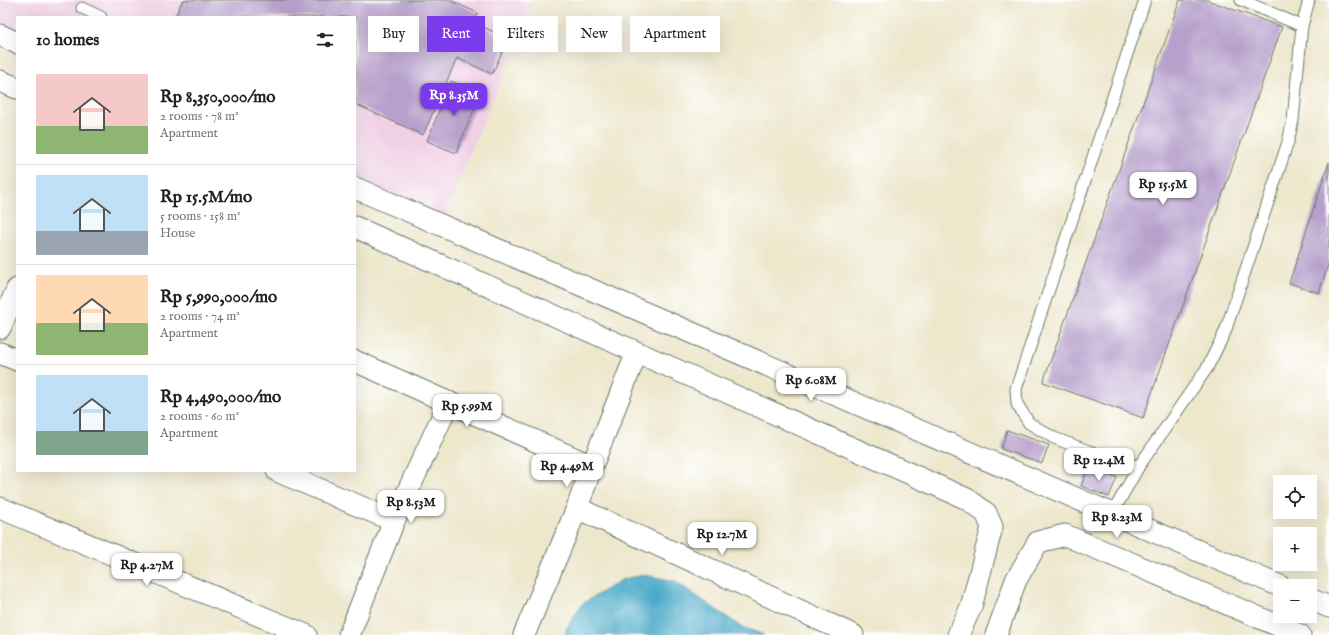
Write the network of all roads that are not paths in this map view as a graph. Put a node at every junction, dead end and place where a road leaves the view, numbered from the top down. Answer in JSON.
{"nodes":[{"id":1,"x":1145,"y":0,"type":"edge"},
{"id":2,"x":1241,"y":0,"type":"edge"},
{"id":3,"x":1309,"y":0,"type":"edge"},
{"id":4,"x":82,"y":8,"type":"dead end"},
{"id":5,"x":99,"y":16,"type":"edge"},
{"id":6,"x":1302,"y":26,"type":"junction"},
{"id":7,"x":0,"y":35,"type":"edge"},
{"id":8,"x":16,"y":43,"type":"edge"},
{"id":9,"x":0,"y":81,"type":"edge"},
{"id":10,"x":16,"y":88,"type":"edge"},
{"id":11,"x":356,"y":188,"type":"edge"},
{"id":12,"x":356,"y":227,"type":"edge"},
{"id":13,"x":16,"y":291,"type":"edge"},
{"id":14,"x":0,"y":328,"type":"edge"},
{"id":15,"x":0,"y":352,"type":"edge"},
{"id":16,"x":637,"y":352,"type":"junction"},
{"id":17,"x":16,"y":360,"type":"edge"},
{"id":18,"x":356,"y":361,"type":"edge"},
{"id":19,"x":449,"y":402,"type":"junction"},
{"id":20,"x":592,"y":466,"type":"junction"},
{"id":21,"x":1140,"y":466,"type":"junction"},
{"id":22,"x":279,"y":472,"type":"edge"},
{"id":23,"x":0,"y":508,"type":"edge"},
{"id":24,"x":577,"y":508,"type":"junction"},
{"id":25,"x":1110,"y":513,"type":"junction"},
{"id":26,"x":394,"y":521,"type":"junction"},
{"id":27,"x":1273,"y":583,"type":"edge"},
{"id":28,"x":1317,"y":602,"type":"edge"},
{"id":29,"x":1329,"y":607,"type":"edge"},
{"id":30,"x":306,"y":635,"type":"edge"},
{"id":31,"x":349,"y":635,"type":"edge"},
{"id":32,"x":524,"y":635,"type":"edge"},
{"id":33,"x":853,"y":635,"type":"edge"},
{"id":34,"x":958,"y":635,"type":"edge"},
{"id":35,"x":996,"y":635,"type":"edge"},
{"id":36,"x":1300,"y":635,"type":"edge"}],
"edges":[{"from":1,"to":21,"type":"lane"},
{"from":2,"to":6,"type":"lane"},
{"from":3,"to":6,"type":"lane"},
{"from":4,"to":5,"type":"lane"},
{"from":6,"to":21,"type":"lane"},
{"from":7,"to":8,"type":"street"},
{"from":9,"to":10,"type":"street"},
{"from":11,"to":25,"type":"street"},
{"from":12,"to":16,"type":"street"},
{"from":13,"to":14,"type":"street"},
{"from":15,"to":17,"type":"street"},
{"from":16,"to":20,"type":"street"},
{"from":16,"to":34,"type":"street"},
{"from":18,"to":19,"type":"street"},
{"from":19,"to":20,"type":"street"},
{"from":19,"to":26,"type":"street"},
{"from":20,"to":24,"type":"street"},
{"from":21,"to":25,"type":"lane"},
{"from":22,"to":26,"type":"street"},
{"from":23,"to":30,"type":"street"},
{"from":24,"to":32,"type":"street"},
{"from":24,"to":33,"type":"street"},
{"from":25,"to":27,"type":"street"},
{"from":26,"to":31,"type":"street"},
{"from":28,"to":29,"type":"street"},
{"from":35,"to":36,"type":"street"}]}
